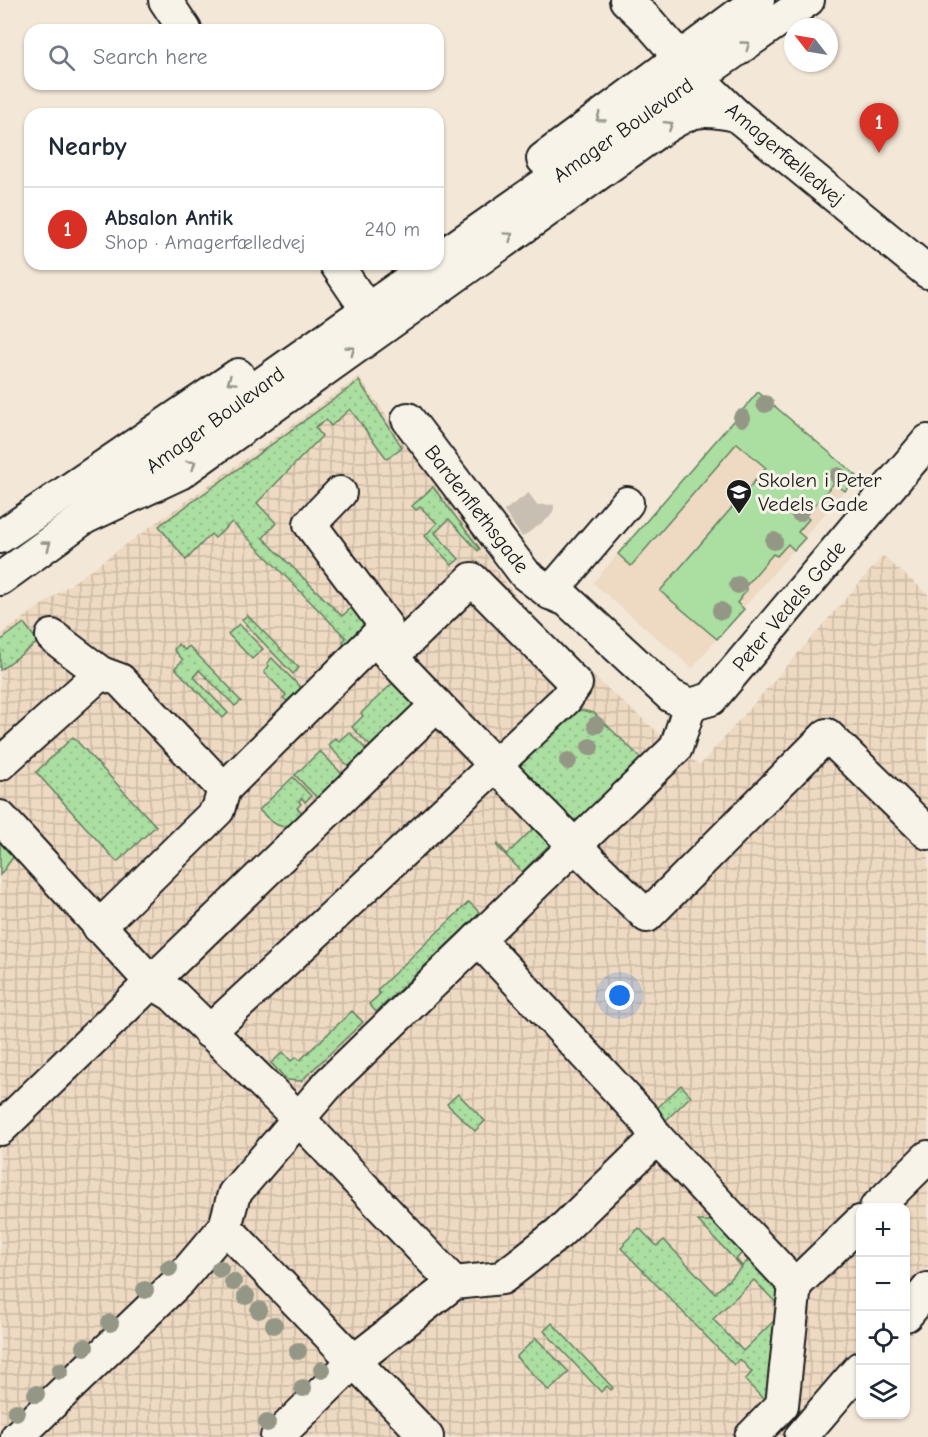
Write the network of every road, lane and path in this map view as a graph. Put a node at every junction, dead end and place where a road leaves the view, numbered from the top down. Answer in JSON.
{"nodes":[{"id":1,"x":149,"y":0,"type":"edge"},
{"id":2,"x":165,"y":0,"type":"edge"},
{"id":3,"x":626,"y":0,"type":"edge"},
{"id":4,"x":759,"y":0,"type":"edge"},
{"id":5,"x":808,"y":0,"type":"edge"},
{"id":6,"x":181,"y":24,"type":"edge"},
{"id":7,"x":689,"y":69,"type":"junction"},
{"id":8,"x":736,"y":115,"type":"junction"},
{"id":9,"x":444,"y":232,"type":"edge"},
{"id":10,"x":444,"y":255,"type":"edge"},
{"id":11,"x":340,"y":270,"type":"edge"},
{"id":12,"x":392,"y":270,"type":"edge"},
{"id":13,"x":424,"y":270,"type":"edge"},
{"id":14,"x":928,"y":272,"type":"edge"},
{"id":15,"x":357,"y":295,"type":"junction"},
{"id":16,"x":408,"y":419,"type":"dead end"},
{"id":17,"x":928,"y":441,"type":"edge"},
{"id":18,"x":340,"y":493,"type":"dead end"},
{"id":19,"x":627,"y":503,"type":"dead end"},
{"id":20,"x":84,"y":518,"type":"junction"},
{"id":21,"x":0,"y":537,"type":"edge"},
{"id":22,"x":0,"y":579,"type":"edge"},
{"id":23,"x":550,"y":593,"type":"junction"},
{"id":24,"x":52,"y":636,"type":"dead end"},
{"id":25,"x":383,"y":647,"type":"junction"},
{"id":26,"x":101,"y":673,"type":"junction"},
{"id":27,"x":437,"y":705,"type":"junction"},
{"id":28,"x":690,"y":705,"type":"junction"},
{"id":29,"x":0,"y":764,"type":"edge"},
{"id":30,"x":494,"y":765,"type":"junction"},
{"id":31,"x":224,"y":789,"type":"junction"},
{"id":32,"x":0,"y":817,"type":"edge"},
{"id":33,"x":928,"y":833,"type":"edge"},
{"id":34,"x":574,"y":846,"type":"junction"},
{"id":35,"x":99,"y":927,"type":"junction"},
{"id":36,"x":478,"y":939,"type":"junction"},
{"id":37,"x":151,"y":982,"type":"junction"},
{"id":38,"x":209,"y":1032,"type":"junction"},
{"id":39,"x":299,"y":1119,"type":"junction"},
{"id":40,"x":0,"y":1129,"type":"edge"},
{"id":41,"x":657,"y":1138,"type":"junction"},
{"id":42,"x":928,"y":1158,"type":"edge"},
{"id":43,"x":881,"y":1203,"type":"edge"},
{"id":44,"x":225,"y":1227,"type":"junction"},
{"id":45,"x":856,"y":1227,"type":"edge"},
{"id":46,"x":454,"y":1282,"type":"junction"},
{"id":47,"x":795,"y":1285,"type":"junction"},
{"id":48,"x":928,"y":1289,"type":"edge"},
{"id":49,"x":909,"y":1311,"type":"edge"},
{"id":50,"x":354,"y":1361,"type":"junction"},
{"id":51,"x":856,"y":1374,"type":"edge"},
{"id":52,"x":16,"y":1437,"type":"edge"},
{"id":53,"x":277,"y":1437,"type":"edge"},
{"id":54,"x":427,"y":1437,"type":"edge"},
{"id":55,"x":751,"y":1437,"type":"edge"},
{"id":56,"x":801,"y":1437,"type":"edge"}],
"edges":[{"from":1,"to":2,"type":"street"},
{"from":2,"to":6,"type":"street"},
{"from":3,"to":7,"type":"street","name":"Amagerfælledvej"},
{"from":4,"to":7,"type":"street","name":"Amager Boulevard"},
{"from":7,"to":5,"type":"street","name":"Amager Boulevard","one_way":true},
{"from":7,"to":8,"type":"street","name":"Amagerfælledvej"},
{"from":7,"to":9,"type":"street","name":"Amager Boulevard","one_way":true},
{"from":7,"to":10,"type":"street","name":"Amager Boulevard"},
{"from":8,"to":14,"type":"street","name":"Amagerfælledvej"},
{"from":20,"to":8,"type":"street","one_way":true},
{"from":11,"to":15,"type":"street"},
{"from":12,"to":15,"type":"street","name":"Amager Boulevard"},
{"from":13,"to":20,"type":"street","name":"Amager Boulevard"},
{"from":15,"to":21,"type":"street","name":"Amager Boulevard","one_way":true},
{"from":16,"to":23,"type":"street","name":"Bardenflethsgade"},
{"from":17,"to":28,"type":"street","name":"Peter Vedels Gade"},
{"from":18,"to":25,"type":"street"},
{"from":19,"to":23,"type":"street"},
{"from":22,"to":20,"type":"street","name":"Amager Boulevard","one_way":true},
{"from":23,"to":28,"type":"street","name":"Bardenflethsgade"},
{"from":24,"to":26,"type":"street"},
{"from":25,"to":27,"type":"street"},
{"from":25,"to":30,"type":"street"},
{"from":25,"to":31,"type":"street"},
{"from":26,"to":29,"type":"street"},
{"from":26,"to":31,"type":"street"},
{"from":27,"to":30,"type":"street"},
{"from":27,"to":37,"type":"street"},
{"from":28,"to":34,"type":"street"},
{"from":30,"to":34,"type":"street"},
{"from":30,"to":38,"type":"street"},
{"from":31,"to":35,"type":"street"},
{"from":32,"to":35,"type":"street"},
{"from":33,"to":34,"type":"street"},
{"from":34,"to":36,"type":"street"},
{"from":35,"to":37,"type":"street"},
{"from":36,"to":39,"type":"street"},
{"from":36,"to":41,"type":"street"},
{"from":37,"to":38,"type":"street"},
{"from":37,"to":40,"type":"street"},
{"from":38,"to":39,"type":"street"},
{"from":39,"to":44,"type":"street"},
{"from":39,"to":46,"type":"street"},
{"from":41,"to":46,"type":"street"},
{"from":41,"to":47,"type":"street"},
{"from":42,"to":43,"type":"street"},
{"from":44,"to":50,"type":"street"},
{"from":44,"to":52,"type":"street"},
{"from":45,"to":47,"type":"street"},
{"from":46,"to":50,"type":"street"},
{"from":47,"to":55,"type":"street"},
{"from":48,"to":49,"type":"street"},
{"from":50,"to":53,"type":"street"},
{"from":50,"to":54,"type":"street"},
{"from":51,"to":56,"type":"street"}]}
